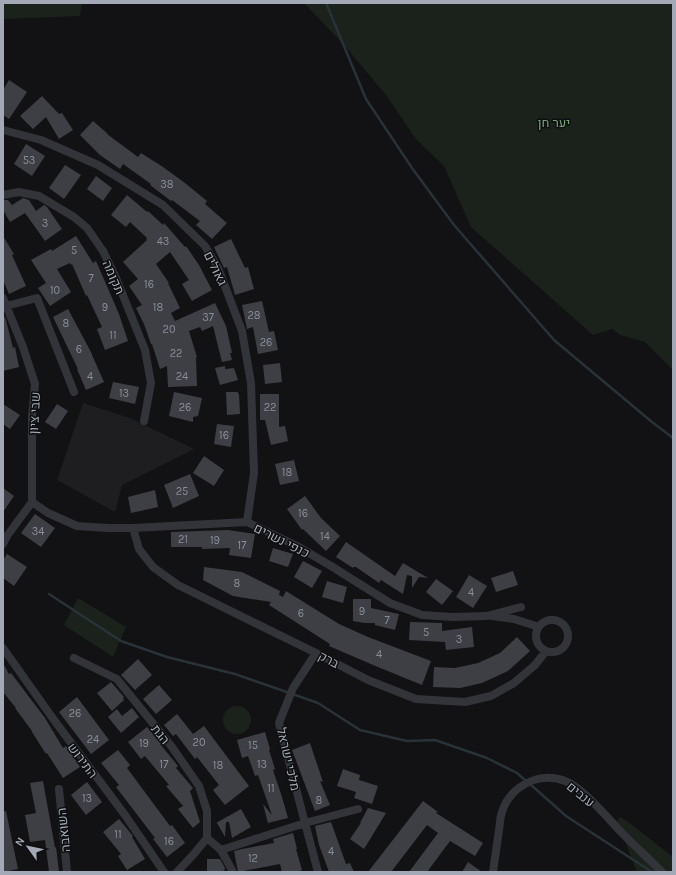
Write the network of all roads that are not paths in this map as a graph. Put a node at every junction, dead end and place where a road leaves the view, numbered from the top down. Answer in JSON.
{"nodes":[{"id":1,"x":3,"y":130,"type":"edge"},
{"id":2,"x":3,"y":195,"type":"edge"},
{"id":3,"x":4,"y":302,"type":"edge"},
{"id":4,"x":74,"y":392,"type":"dead end"},
{"id":5,"x":144,"y":421,"type":"dead end"},
{"id":6,"x":32,"y":502,"type":"junction"},
{"id":7,"x":247,"y":522,"type":"junction"},
{"id":8,"x":134,"y":528,"type":"junction"},
{"id":9,"x":5,"y":535,"type":"edge"},
{"id":10,"x":3,"y":544,"type":"edge"},
{"id":11,"x":521,"y":607,"type":"dead end"},
{"id":12,"x":487,"y":616,"type":"junction"},
{"id":13,"x":539,"y":627,"type":"junction"},
{"id":14,"x":3,"y":648,"type":"edge"},
{"id":15,"x":546,"y":651,"type":"junction"},
{"id":16,"x":316,"y":653,"type":"junction"},
{"id":17,"x":74,"y":658,"type":"dead end"},
{"id":18,"x":59,"y":789,"type":"dead end"},
{"id":19,"x":358,"y":809,"type":"dead end"},
{"id":20,"x":305,"y":823,"type":"junction"},
{"id":21,"x":207,"y":838,"type":"junction"},
{"id":22,"x":221,"y":850,"type":"junction"},
{"id":23,"x":67,"y":872,"type":"edge"},
{"id":24,"x":164,"y":872,"type":"edge"},
{"id":25,"x":177,"y":872,"type":"edge"},
{"id":26,"x":232,"y":872,"type":"edge"},
{"id":27,"x":318,"y":872,"type":"edge"},
{"id":28,"x":493,"y":872,"type":"edge"},
{"id":29,"x":662,"y":872,"type":"edge"}],
"edges":[{"from":1,"to":7,"type":"street","name":"גאולים"},
{"from":2,"to":5,"type":"street","name":"תקומה"},
{"from":3,"to":4,"type":"street","name":"שבי ציון"},
{"from":3,"to":6,"type":"street","name":"שבי ציון"},
{"from":6,"to":8,"type":"street","name":"כנפי נשרים"},
{"from":6,"to":9,"type":"street"},
{"from":7,"to":8,"type":"street","name":"כנפי נשרים"},
{"from":7,"to":12,"type":"street","name":"כנפי נשרים"},
{"from":8,"to":16,"type":"street","name":"ברק"},
{"from":9,"to":10,"type":"street"},
{"from":11,"to":12,"type":"street","name":"כנפי נשרים"},
{"from":12,"to":13,"type":"street"},
{"from":13,"to":15,"type":"street"},
{"from":13,"to":15,"type":"street"},
{"from":14,"to":24,"type":"street","name":"התירוש"},
{"from":15,"to":16,"type":"street","name":"ברק"},
{"from":16,"to":20,"type":"street","name":"מלכי ישראל"},
{"from":17,"to":21,"type":"street","name":"הגת"},
{"from":18,"to":23,"type":"street","name":"השואבה"},
{"from":19,"to":20,"type":"street"},
{"from":20,"to":22,"type":"street"},
{"from":20,"to":27,"type":"street","name":"מלכי ישראל"},
{"from":21,"to":22,"type":"street"},
{"from":21,"to":25,"type":"street"},
{"from":22,"to":26,"type":"street"},
{"from":28,"to":29,"type":"street","name":"ענבים"}]}
